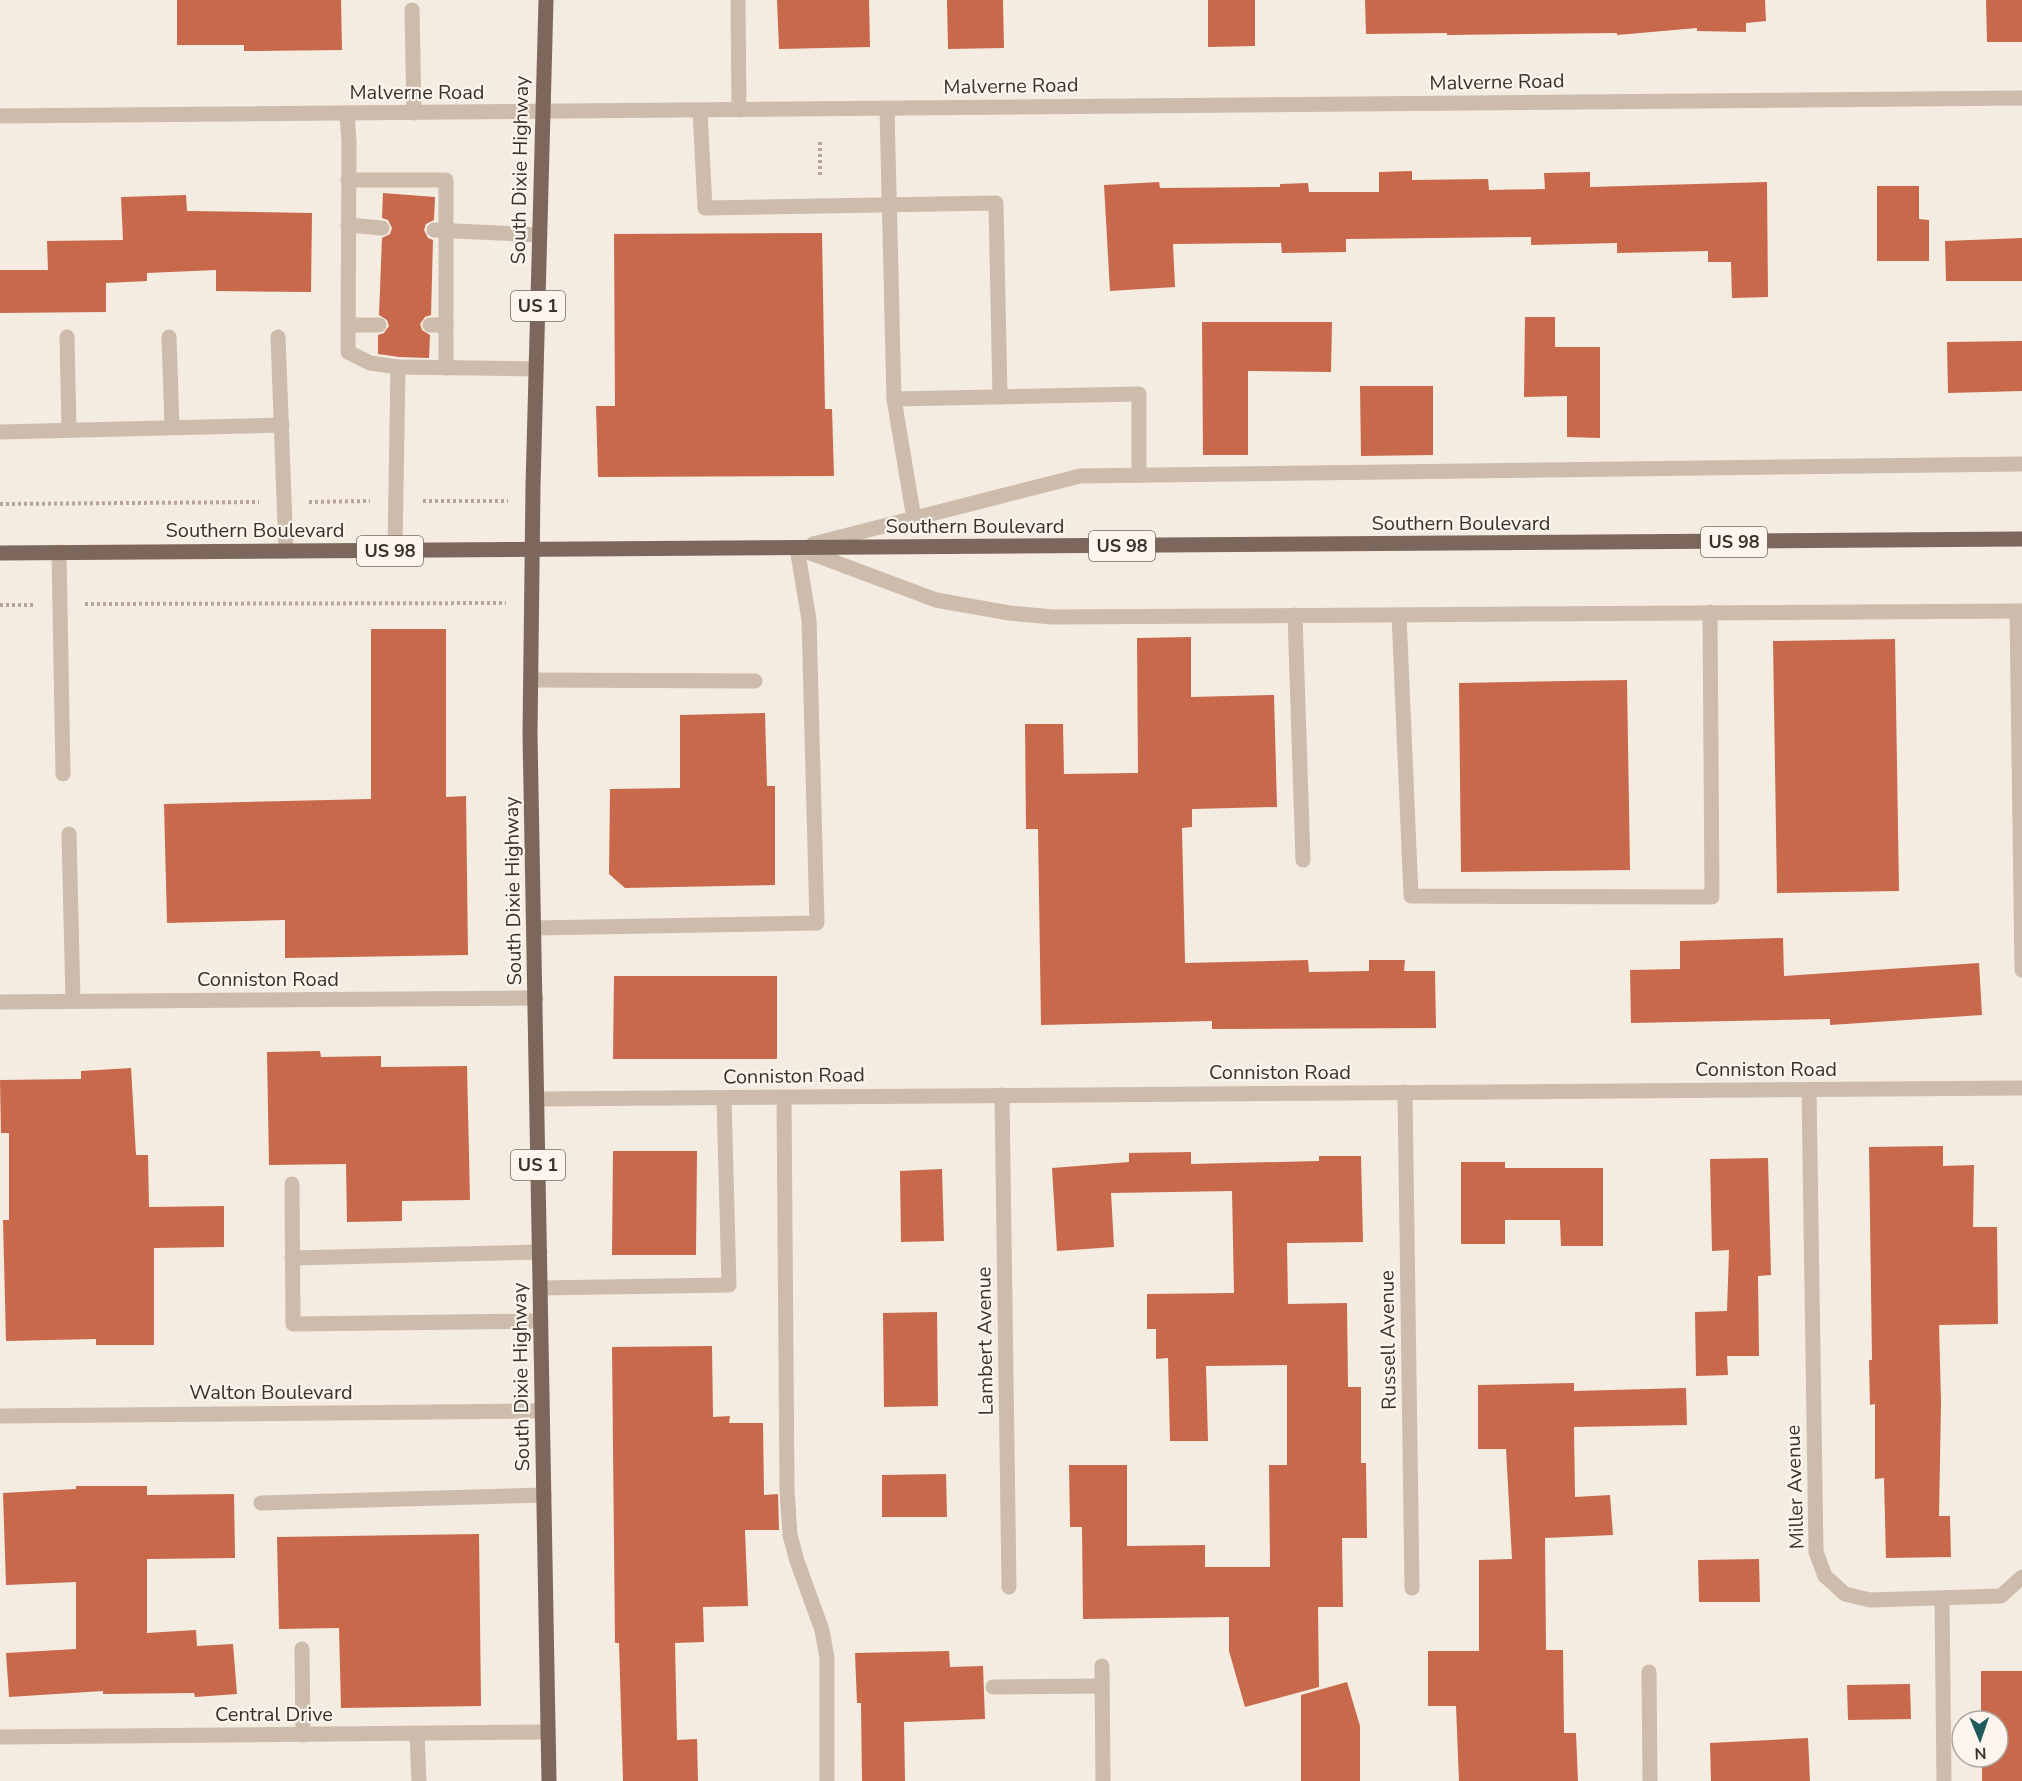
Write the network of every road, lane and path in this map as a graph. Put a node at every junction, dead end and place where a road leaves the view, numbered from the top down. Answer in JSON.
{"nodes":[{"id":1,"x":546,"y":0,"type":"edge"},
{"id":2,"x":738,"y":0,"type":"edge"},
{"id":3,"x":412,"y":10,"type":"dead end"},
{"id":4,"x":2022,"y":98,"type":"edge"},
{"id":5,"x":887,"y":109,"type":"junction"},
{"id":6,"x":740,"y":110,"type":"junction"},
{"id":7,"x":700,"y":111,"type":"junction"},
{"id":8,"x":543,"y":112,"type":"junction"},
{"id":9,"x":347,"y":113,"type":"junction"},
{"id":10,"x":414,"y":113,"type":"junction"},
{"id":11,"x":0,"y":116,"type":"edge"},
{"id":12,"x":820,"y":142,"type":"dead end"},
{"id":13,"x":820,"y":175,"type":"dead end"},
{"id":14,"x":348,"y":180,"type":"junction"},
{"id":15,"x":890,"y":205,"type":"junction"},
{"id":16,"x":348,"y":225,"type":"junction"},
{"id":17,"x":382,"y":228,"type":"dead end"},
{"id":18,"x":440,"y":231,"type":"junction"},
{"id":19,"x":540,"y":235,"type":"junction"},
{"id":20,"x":348,"y":325,"type":"junction"},
{"id":21,"x":379,"y":325,"type":"dead end"},
{"id":22,"x":430,"y":325,"type":"dead end"},
{"id":23,"x":446,"y":325,"type":"junction"},
{"id":24,"x":67,"y":337,"type":"dead end"},
{"id":25,"x":278,"y":337,"type":"dead end"},
{"id":26,"x":169,"y":338,"type":"dead end"},
{"id":27,"x":398,"y":367,"type":"junction"},
{"id":28,"x":446,"y":368,"type":"junction"},
{"id":29,"x":536,"y":369,"type":"junction"},
{"id":30,"x":1000,"y":397,"type":"junction"},
{"id":31,"x":894,"y":399,"type":"junction"},
{"id":32,"x":282,"y":425,"type":"junction"},
{"id":33,"x":172,"y":427,"type":"junction"},
{"id":34,"x":69,"y":430,"type":"junction"},
{"id":35,"x":0,"y":432,"type":"edge"},
{"id":36,"x":2022,"y":464,"type":"edge"},
{"id":37,"x":1139,"y":475,"type":"junction"},
{"id":38,"x":914,"y":519,"type":"junction"},
{"id":39,"x":2022,"y":539,"type":"edge"},
{"id":40,"x":797,"y":548,"type":"junction"},
{"id":41,"x":395,"y":550,"type":"junction"},
{"id":42,"x":532,"y":550,"type":"junction"},
{"id":43,"x":286,"y":551,"type":"junction"},
{"id":44,"x":60,"y":552,"type":"junction"},
{"id":45,"x":0,"y":553,"type":"edge"},
{"id":46,"x":531,"y":603,"type":"junction"},
{"id":47,"x":61,"y":604,"type":"junction"},
{"id":48,"x":0,"y":605,"type":"edge"},
{"id":49,"x":2019,"y":611,"type":"edge"},
{"id":50,"x":1710,"y":612,"type":"junction"},
{"id":51,"x":1295,"y":615,"type":"junction"},
{"id":52,"x":1399,"y":615,"type":"junction"},
{"id":53,"x":531,"y":680,"type":"junction"},
{"id":54,"x":755,"y":681,"type":"dead end"},
{"id":55,"x":63,"y":774,"type":"dead end"},
{"id":56,"x":69,"y":834,"type":"dead end"},
{"id":57,"x":1303,"y":860,"type":"dead end"},
{"id":58,"x":534,"y":928,"type":"junction"},
{"id":59,"x":2022,"y":970,"type":"edge"},
{"id":60,"x":536,"y":998,"type":"junction"},
{"id":61,"x":73,"y":1001,"type":"junction"},
{"id":62,"x":0,"y":1002,"type":"edge"},
{"id":63,"x":2022,"y":1088,"type":"edge"},
{"id":64,"x":1809,"y":1090,"type":"junction"},
{"id":65,"x":1405,"y":1092,"type":"junction"},
{"id":66,"x":1002,"y":1095,"type":"junction"},
{"id":67,"x":784,"y":1097,"type":"junction"},
{"id":68,"x":724,"y":1098,"type":"junction"},
{"id":69,"x":538,"y":1099,"type":"junction"},
{"id":70,"x":292,"y":1184,"type":"dead end"},
{"id":71,"x":540,"y":1252,"type":"junction"},
{"id":72,"x":292,"y":1258,"type":"junction"},
{"id":73,"x":540,"y":1288,"type":"junction"},
{"id":74,"x":541,"y":1321,"type":"junction"},
{"id":75,"x":542,"y":1411,"type":"junction"},
{"id":76,"x":0,"y":1416,"type":"edge"},
{"id":77,"x":544,"y":1495,"type":"junction"},
{"id":78,"x":261,"y":1503,"type":"dead end"},
{"id":79,"x":2022,"y":1578,"type":"edge"},
{"id":80,"x":1009,"y":1587,"type":"dead end"},
{"id":81,"x":1412,"y":1588,"type":"dead end"},
{"id":82,"x":1942,"y":1599,"type":"junction"},
{"id":83,"x":302,"y":1648,"type":"dead end"},
{"id":84,"x":1102,"y":1666,"type":"dead end"},
{"id":85,"x":1649,"y":1672,"type":"dead end"},
{"id":86,"x":1102,"y":1686,"type":"junction"},
{"id":87,"x":993,"y":1687,"type":"dead end"},
{"id":88,"x":548,"y":1732,"type":"junction"},
{"id":89,"x":417,"y":1734,"type":"junction"},
{"id":90,"x":303,"y":1735,"type":"junction"},
{"id":91,"x":0,"y":1737,"type":"edge"},
{"id":92,"x":419,"y":1781,"type":"edge"},
{"id":93,"x":549,"y":1781,"type":"edge"},
{"id":94,"x":827,"y":1781,"type":"edge"},
{"id":95,"x":1103,"y":1781,"type":"edge"},
{"id":96,"x":1650,"y":1781,"type":"edge"},
{"id":97,"x":1944,"y":1781,"type":"edge"}],
"edges":[{"from":1,"to":8,"type":"main road","name":"South Dixie Highway","number":"US 1"},
{"from":2,"to":6,"type":"street"},
{"from":3,"to":10,"type":"street"},
{"from":4,"to":5,"type":"street","name":"Malverne Road"},
{"from":5,"to":6,"type":"street","name":"Malverne Road"},
{"from":5,"to":15,"type":"street"},
{"from":6,"to":7,"type":"street","name":"Malverne Road"},
{"from":7,"to":8,"type":"street","name":"Malverne Road"},
{"from":7,"to":15,"type":"street"},
{"from":8,"to":10,"type":"street","name":"Malverne Road"},
{"from":8,"to":19,"type":"main road","name":"South Dixie Highway","number":"US 1"},
{"from":9,"to":10,"type":"street","name":"Malverne Road"},
{"from":9,"to":11,"type":"street","name":"Malverne Road"},
{"from":9,"to":14,"type":"street"},
{"from":12,"to":13,"type":"path"},
{"from":14,"to":16,"type":"street"},
{"from":14,"to":18,"type":"street"},
{"from":15,"to":30,"type":"street"},
{"from":15,"to":31,"type":"street"},
{"from":16,"to":17,"type":"street"},
{"from":16,"to":20,"type":"street"},
{"from":18,"to":19,"type":"street"},
{"from":18,"to":23,"type":"street"},
{"from":19,"to":29,"type":"main road","name":"South Dixie Highway","number":"US 1"},
{"from":20,"to":21,"type":"street"},
{"from":20,"to":27,"type":"street"},
{"from":22,"to":23,"type":"street"},
{"from":23,"to":28,"type":"street"},
{"from":24,"to":34,"type":"street"},
{"from":25,"to":32,"type":"street"},
{"from":26,"to":33,"type":"street"},
{"from":27,"to":28,"type":"street"},
{"from":27,"to":41,"type":"street"},
{"from":28,"to":29,"type":"street"},
{"from":29,"to":42,"type":"main road","name":"South Dixie Highway","number":"US 1"},
{"from":30,"to":31,"type":"street"},
{"from":30,"to":37,"type":"street"},
{"from":31,"to":38,"type":"street"},
{"from":32,"to":33,"type":"street"},
{"from":32,"to":43,"type":"street"},
{"from":33,"to":34,"type":"street"},
{"from":34,"to":35,"type":"street"},
{"from":36,"to":37,"type":"street"},
{"from":37,"to":38,"type":"street"},
{"from":38,"to":40,"type":"street"},
{"from":39,"to":40,"type":"main road","name":"Southern Boulevard","number":"US 98"},
{"from":40,"to":42,"type":"main road","name":"Southern Boulevard","number":"US 98"},
{"from":40,"to":51,"type":"street"},
{"from":40,"to":58,"type":"street"},
{"from":41,"to":42,"type":"main road","name":"Southern Boulevard","number":"US 98"},
{"from":41,"to":43,"type":"main road","name":"Southern Boulevard","number":"US 98"},
{"from":42,"to":46,"type":"main road","name":"South Dixie Highway","number":"US 1"},
{"from":43,"to":44,"type":"main road","name":"Southern Boulevard","number":"US 98"},
{"from":44,"to":45,"type":"main road","name":"Southern Boulevard","number":"US 98"},
{"from":44,"to":47,"type":"street"},
{"from":46,"to":47,"type":"path"},
{"from":46,"to":53,"type":"main road","name":"South Dixie Highway","number":"US 1"},
{"from":47,"to":48,"type":"path"},
{"from":47,"to":55,"type":"street"},
{"from":49,"to":50,"type":"street"},
{"from":49,"to":59,"type":"street"},
{"from":50,"to":52,"type":"street"},
{"from":50,"to":52,"type":"street"},
{"from":51,"to":52,"type":"street"},
{"from":51,"to":57,"type":"street"},
{"from":53,"to":54,"type":"street"},
{"from":53,"to":58,"type":"main road","name":"South Dixie Highway","number":"US 1"},
{"from":56,"to":61,"type":"street"},
{"from":58,"to":60,"type":"main road","name":"South Dixie Highway","number":"US 1"},
{"from":60,"to":61,"type":"street","name":"Conniston Road"},
{"from":60,"to":69,"type":"main road","name":"South Dixie Highway","number":"US 1"},
{"from":61,"to":62,"type":"street","name":"Conniston Road"},
{"from":63,"to":64,"type":"street","name":"Conniston Road"},
{"from":64,"to":65,"type":"street","name":"Conniston Road"},
{"from":64,"to":82,"type":"street","name":"Miller Avenue"},
{"from":65,"to":66,"type":"street","name":"Conniston Road"},
{"from":65,"to":81,"type":"street","name":"Russell Avenue"},
{"from":66,"to":67,"type":"street","name":"Conniston Road"},
{"from":66,"to":80,"type":"street","name":"Lambert Avenue"},
{"from":67,"to":68,"type":"street","name":"Conniston Road"},
{"from":67,"to":94,"type":"street"},
{"from":68,"to":69,"type":"street","name":"Conniston Road"},
{"from":68,"to":73,"type":"street"},
{"from":69,"to":71,"type":"main road","name":"South Dixie Highway","number":"US 1"},
{"from":70,"to":72,"type":"street"},
{"from":71,"to":72,"type":"street"},
{"from":71,"to":73,"type":"main road","name":"South Dixie Highway","number":"US 1"},
{"from":72,"to":74,"type":"street"},
{"from":73,"to":74,"type":"main road","name":"South Dixie Highway","number":"US 1"},
{"from":74,"to":75,"type":"main road","name":"South Dixie Highway","number":"US 1"},
{"from":75,"to":76,"type":"street","name":"Walton Boulevard"},
{"from":75,"to":77,"type":"main road","name":"South Dixie Highway","number":"US 1"},
{"from":77,"to":78,"type":"street"},
{"from":77,"to":88,"type":"main road","name":"South Dixie Highway","number":"US 1"},
{"from":79,"to":82,"type":"street","name":"Miller Avenue"},
{"from":82,"to":97,"type":"street"},
{"from":83,"to":90,"type":"street"},
{"from":84,"to":86,"type":"street"},
{"from":85,"to":96,"type":"street"},
{"from":86,"to":87,"type":"street"},
{"from":86,"to":95,"type":"street"},
{"from":88,"to":89,"type":"street","name":"Central Drive"},
{"from":88,"to":93,"type":"main road","name":"South Dixie Highway","number":"US 1"},
{"from":89,"to":90,"type":"street","name":"Central Drive"},
{"from":89,"to":92,"type":"street"},
{"from":90,"to":91,"type":"street","name":"Central Drive"}]}
